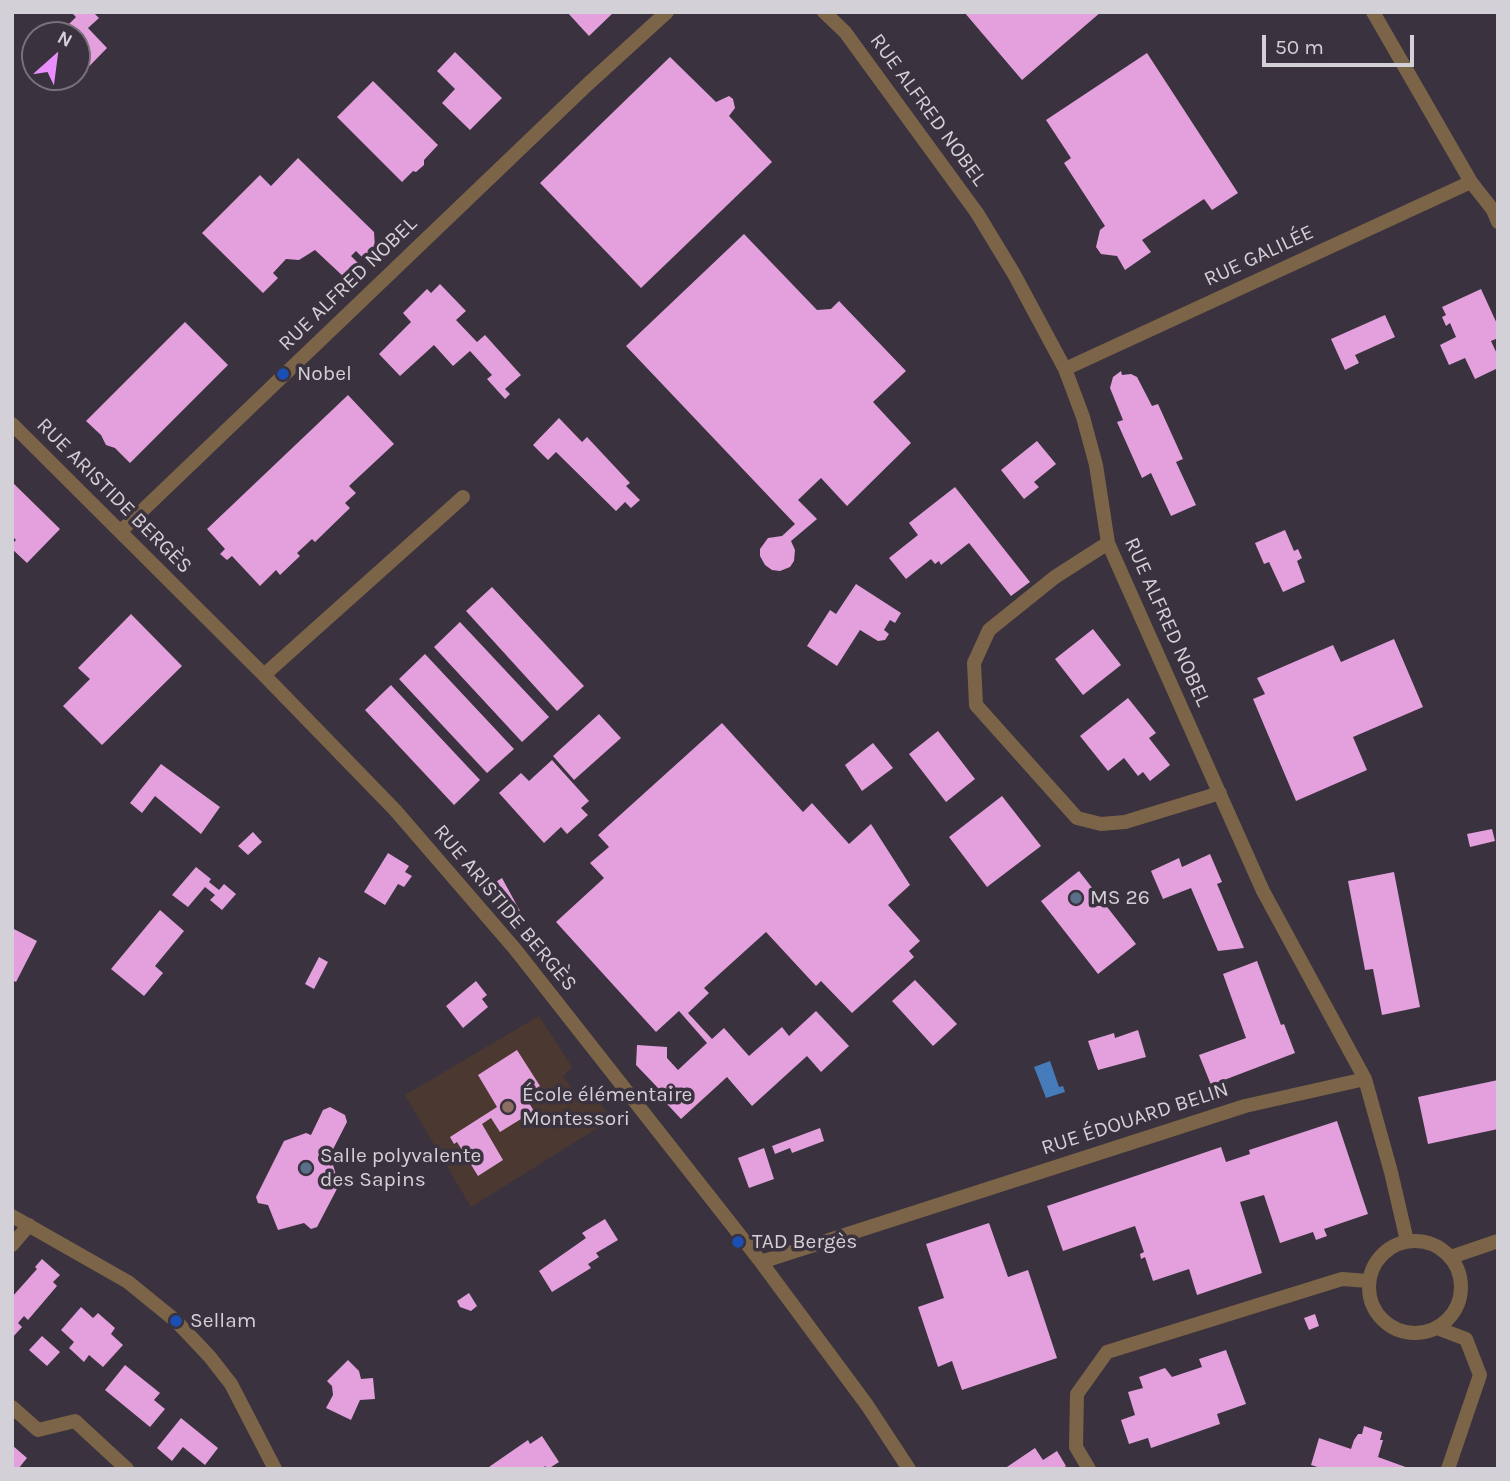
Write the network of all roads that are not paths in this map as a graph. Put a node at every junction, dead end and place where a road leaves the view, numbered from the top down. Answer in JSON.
{"nodes":[{"id":1,"x":667,"y":12,"type":"edge"},
{"id":2,"x":824,"y":12,"type":"edge"},
{"id":3,"x":1373,"y":12,"type":"edge"},
{"id":4,"x":1471,"y":182,"type":"junction"},
{"id":5,"x":1498,"y":222,"type":"edge"},
{"id":6,"x":1065,"y":369,"type":"junction"},
{"id":7,"x":12,"y":424,"type":"edge"},
{"id":8,"x":463,"y":497,"type":"dead end"},
{"id":9,"x":121,"y":531,"type":"junction"},
{"id":10,"x":1108,"y":543,"type":"junction"},
{"id":11,"x":264,"y":675,"type":"junction"},
{"id":12,"x":1220,"y":793,"type":"junction"},
{"id":13,"x":1365,"y":1079,"type":"junction"},
{"id":14,"x":12,"y":1216,"type":"edge"},
{"id":15,"x":29,"y":1225,"type":"junction"},
{"id":16,"x":1406,"y":1241,"type":"junction"},
{"id":17,"x":1498,"y":1241,"type":"edge"},
{"id":18,"x":12,"y":1245,"type":"edge"},
{"id":19,"x":1451,"y":1257,"type":"junction"},
{"id":20,"x":761,"y":1262,"type":"junction"},
{"id":21,"x":1368,"y":1281,"type":"junction"},
{"id":22,"x":1437,"y":1328,"type":"junction"},
{"id":23,"x":12,"y":1407,"type":"edge"},
{"id":24,"x":127,"y":1469,"type":"edge"},
{"id":25,"x":275,"y":1469,"type":"edge"},
{"id":26,"x":909,"y":1469,"type":"edge"},
{"id":27,"x":1089,"y":1469,"type":"edge"},
{"id":28,"x":1448,"y":1469,"type":"edge"}],
"edges":[{"from":1,"to":9,"type":"street","name":"RUE ALFRED NOBEL"},
{"from":2,"to":6,"type":"street","name":"RUE ALFRED NOBEL"},
{"from":3,"to":4,"type":"street"},
{"from":4,"to":5,"type":"street"},
{"from":4,"to":6,"type":"street","name":"RUE GALILÉE"},
{"from":6,"to":10,"type":"street","name":"RUE ALFRED NOBEL"},
{"from":7,"to":9,"type":"street","name":"RUE ARISTIDE BERGÈS"},
{"from":8,"to":11,"type":"street"},
{"from":9,"to":11,"type":"street","name":"RUE ARISTIDE BERGÈS"},
{"from":10,"to":12,"type":"street","name":"RUE ALFRED NOBEL"},
{"from":10,"to":12,"type":"street"},
{"from":11,"to":20,"type":"street","name":"RUE ARISTIDE BERGÈS"},
{"from":12,"to":13,"type":"street","name":"RUE ALFRED NOBEL"},
{"from":13,"to":16,"type":"street"},
{"from":13,"to":20,"type":"street","name":"RUE ÉDOUARD BELIN"},
{"from":14,"to":15,"type":"street"},
{"from":15,"to":18,"type":"street"},
{"from":15,"to":25,"type":"street"},
{"from":16,"to":19,"type":"street"},
{"from":16,"to":21,"type":"street"},
{"from":17,"to":19,"type":"street"},
{"from":19,"to":22,"type":"street"},
{"from":20,"to":26,"type":"street","name":"RUE ARISTIDE BERGÈS"},
{"from":21,"to":22,"type":"street"},
{"from":21,"to":27,"type":"street"},
{"from":22,"to":28,"type":"street"},
{"from":23,"to":24,"type":"street"}]}
